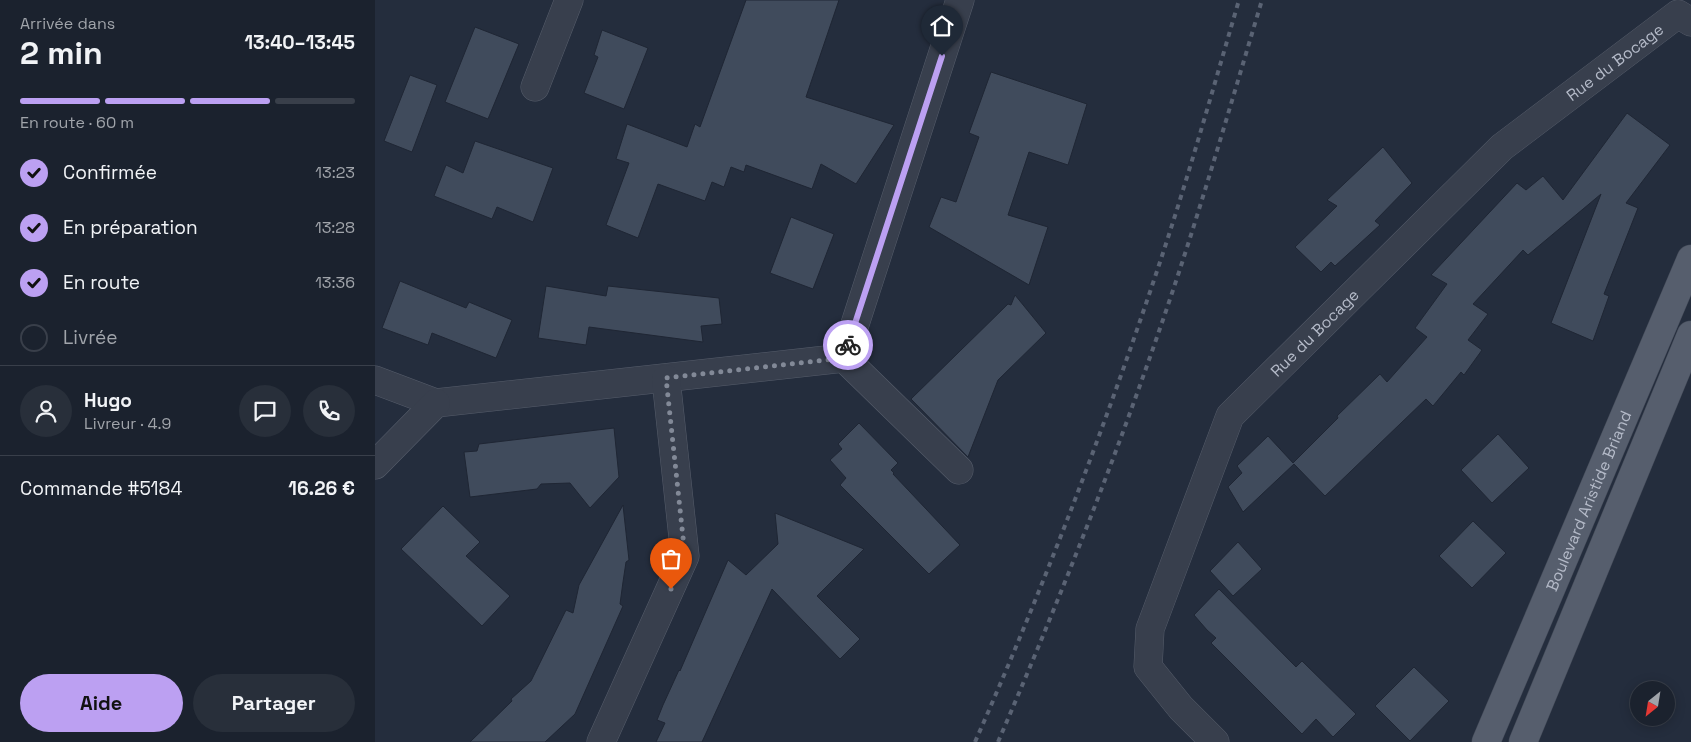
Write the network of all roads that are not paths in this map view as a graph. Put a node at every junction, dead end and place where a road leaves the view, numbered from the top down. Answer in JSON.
{"nodes":[{"id":1,"x":569,"y":0,"type":"edge"},
{"id":2,"x":961,"y":0,"type":"edge"},
{"id":3,"x":1687,"y":14,"type":"edge"},
{"id":4,"x":535,"y":87,"type":"dead end"},
{"id":5,"x":1691,"y":259,"type":"edge"},
{"id":6,"x":1691,"y":334,"type":"edge"},
{"id":7,"x":843,"y":358,"type":"junction"},
{"id":8,"x":666,"y":378,"type":"junction"},
{"id":9,"x":375,"y":380,"type":"edge"},
{"id":10,"x":436,"y":403,"type":"junction"},
{"id":11,"x":375,"y":466,"type":"edge"},
{"id":12,"x":959,"y":470,"type":"dead end"},
{"id":13,"x":601,"y":742,"type":"edge"},
{"id":14,"x":1215,"y":742,"type":"edge"},
{"id":15,"x":1486,"y":742,"type":"edge"},
{"id":16,"x":1523,"y":742,"type":"edge"}],
"edges":[{"from":1,"to":4,"type":"street"},
{"from":2,"to":7,"type":"street"},
{"from":3,"to":14,"type":"street","name":"Rue du Bocage"},
{"from":5,"to":15,"type":"main road","name":"Boulevard Aristide Briand"},
{"from":6,"to":16,"type":"main road","name":"Boulevard Aristide Briand"},
{"from":7,"to":8,"type":"street"},
{"from":7,"to":12,"type":"street"},
{"from":8,"to":10,"type":"street"},
{"from":8,"to":13,"type":"street"},
{"from":9,"to":10,"type":"street"},
{"from":10,"to":11,"type":"street"}]}
